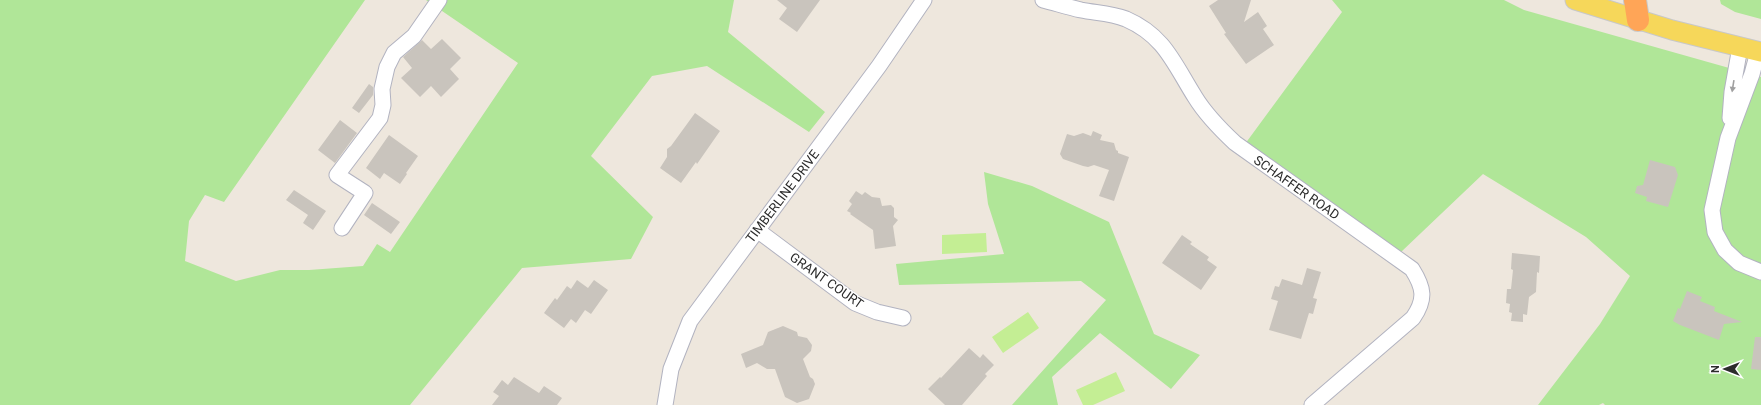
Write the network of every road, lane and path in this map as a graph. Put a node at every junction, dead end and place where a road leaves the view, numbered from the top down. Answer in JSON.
{"nodes":[{"id":1,"x":439,"y":0,"type":"edge"},
{"id":2,"x":924,"y":0,"type":"edge"},
{"id":3,"x":1043,"y":0,"type":"edge"},
{"id":4,"x":1575,"y":0,"type":"edge"},
{"id":5,"x":1636,"y":10,"type":"edge"},
{"id":6,"x":1753,"y":50,"type":"edge"},
{"id":7,"x":342,"y":228,"type":"dead end"},
{"id":8,"x":757,"y":230,"type":"junction"},
{"id":9,"x":1761,"y":272,"type":"edge"},
{"id":10,"x":903,"y":318,"type":"dead end"},
{"id":11,"x":665,"y":405,"type":"edge"},
{"id":12,"x":1312,"y":405,"type":"edge"}],
"edges":[{"from":1,"to":7,"type":"street"},
{"from":2,"to":8,"type":"street","name":"TIMBERLINE DRIVE"},
{"from":3,"to":12,"type":"street","name":"SCHAFFER ROAD"},
{"from":4,"to":5,"type":"main road"},
{"from":5,"to":6,"type":"main road"},
{"from":6,"to":9,"type":"street"},
{"from":8,"to":10,"type":"street","name":"GRANT COURT"},
{"from":8,"to":11,"type":"street","name":"TIMBERLINE DRIVE"}]}
